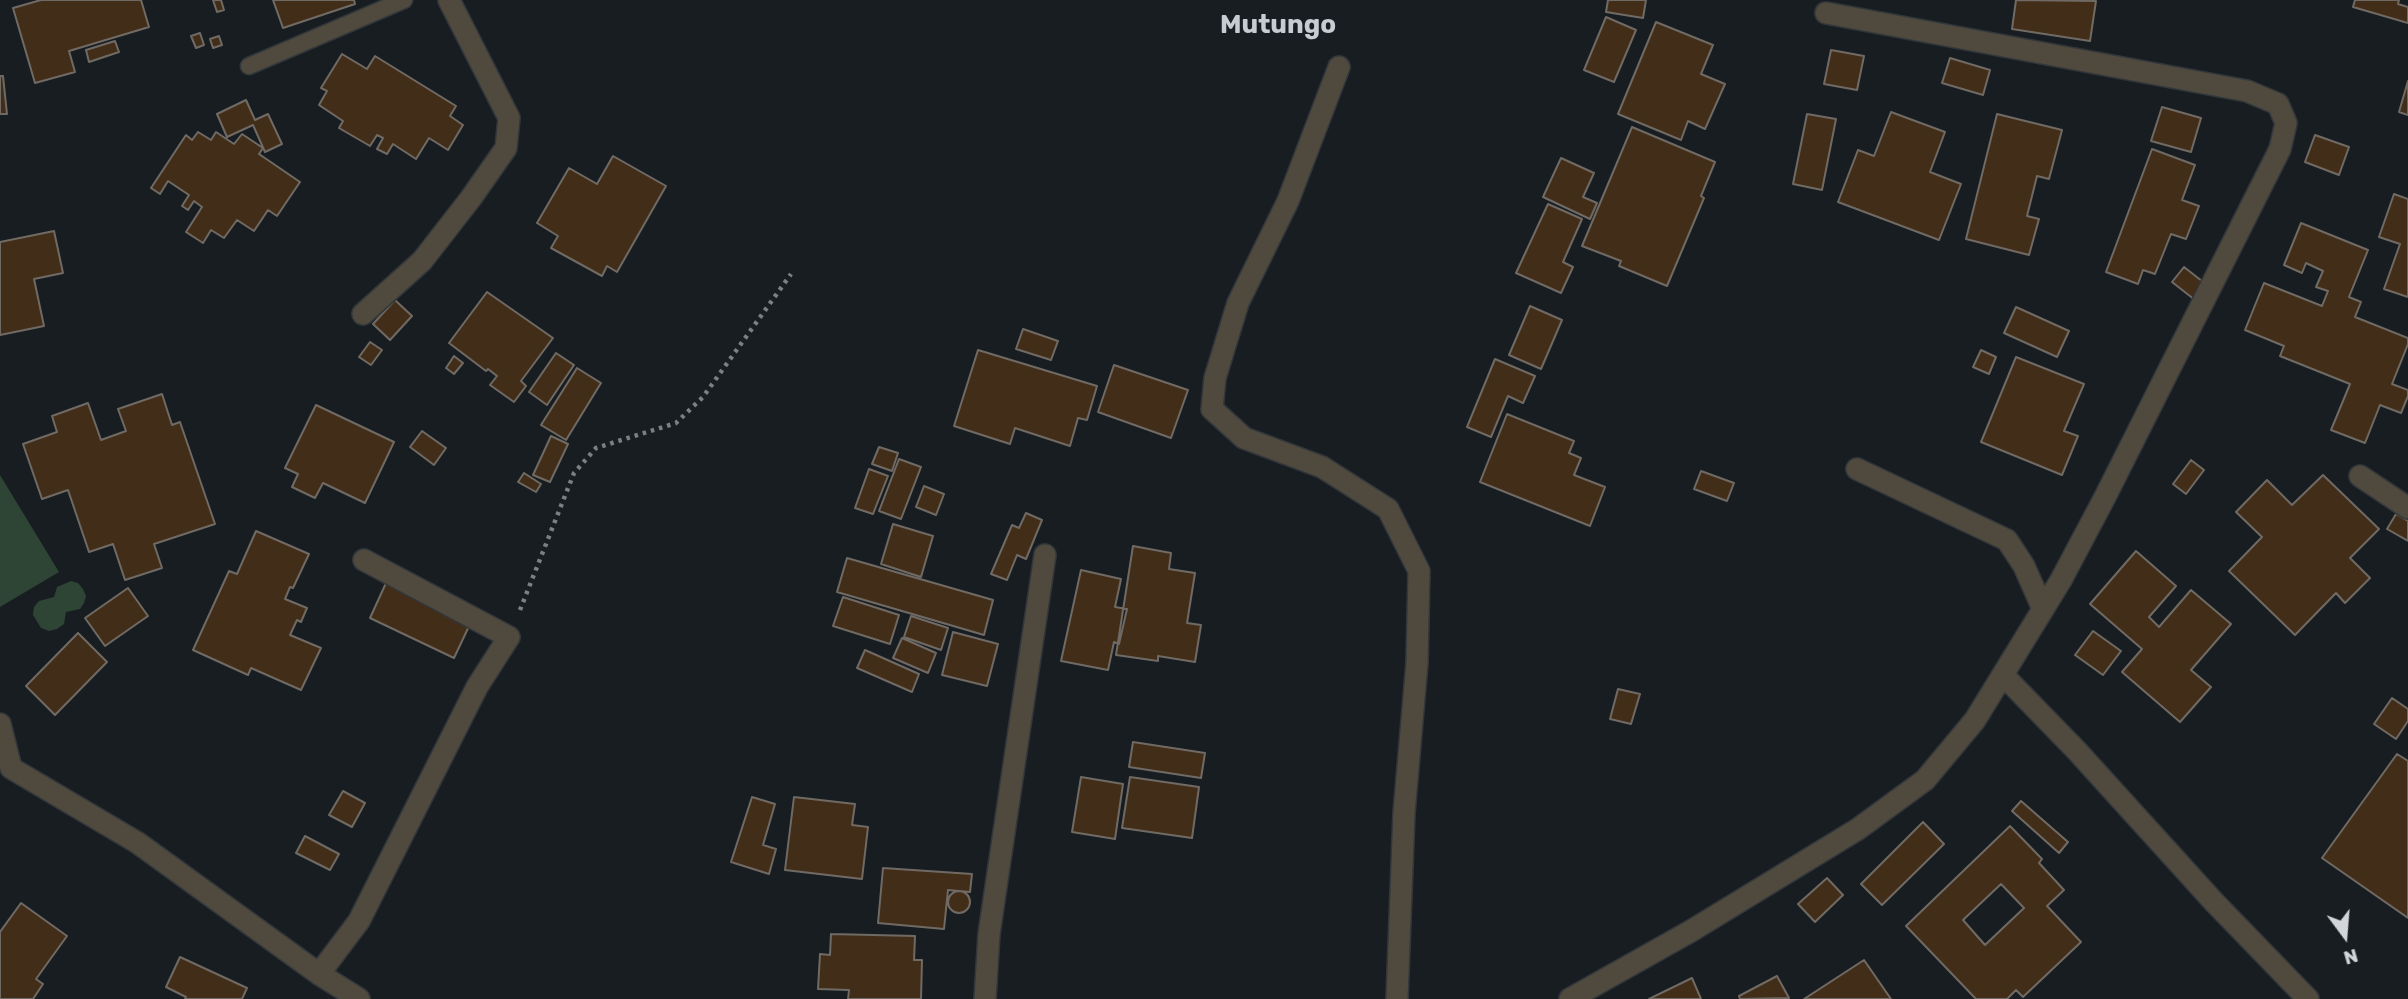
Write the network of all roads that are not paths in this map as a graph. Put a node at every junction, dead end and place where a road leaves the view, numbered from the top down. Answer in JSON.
{"nodes":[{"id":1,"x":404,"y":0,"type":"edge"},
{"id":2,"x":449,"y":0,"type":"edge"},
{"id":3,"x":1826,"y":13,"type":"dead end"},
{"id":4,"x":249,"y":66,"type":"dead end"},
{"id":5,"x":1339,"y":67,"type":"dead end"},
{"id":6,"x":363,"y":314,"type":"dead end"},
{"id":7,"x":1857,"y":469,"type":"dead end"},
{"id":8,"x":2360,"y":476,"type":"dead end"},
{"id":9,"x":2408,"y":508,"type":"edge"},
{"id":10,"x":1045,"y":555,"type":"dead end"},
{"id":11,"x":365,"y":560,"type":"dead end"},
{"id":12,"x":2043,"y":609,"type":"junction"},
{"id":13,"x":2004,"y":676,"type":"junction"},
{"id":14,"x":0,"y":724,"type":"edge"},
{"id":15,"x":5,"y":773,"type":"edge"},
{"id":16,"x":319,"y":974,"type":"junction"},
{"id":17,"x":359,"y":999,"type":"edge"},
{"id":18,"x":985,"y":999,"type":"edge"},
{"id":19,"x":1397,"y":999,"type":"edge"},
{"id":20,"x":1570,"y":999,"type":"edge"},
{"id":21,"x":2308,"y":999,"type":"edge"}],
"edges":[{"from":1,"to":4,"type":"lane"},
{"from":2,"to":6,"type":"street"},
{"from":3,"to":12,"type":"street"},
{"from":5,"to":19,"type":"street"},
{"from":7,"to":12,"type":"street"},
{"from":8,"to":9,"type":"street"},
{"from":10,"to":18,"type":"street"},
{"from":11,"to":16,"type":"street"},
{"from":12,"to":13,"type":"street"},
{"from":13,"to":20,"type":"street"},
{"from":13,"to":21,"type":"street"},
{"from":14,"to":15,"type":"street"},
{"from":15,"to":16,"type":"street"},
{"from":16,"to":17,"type":"street"}]}
